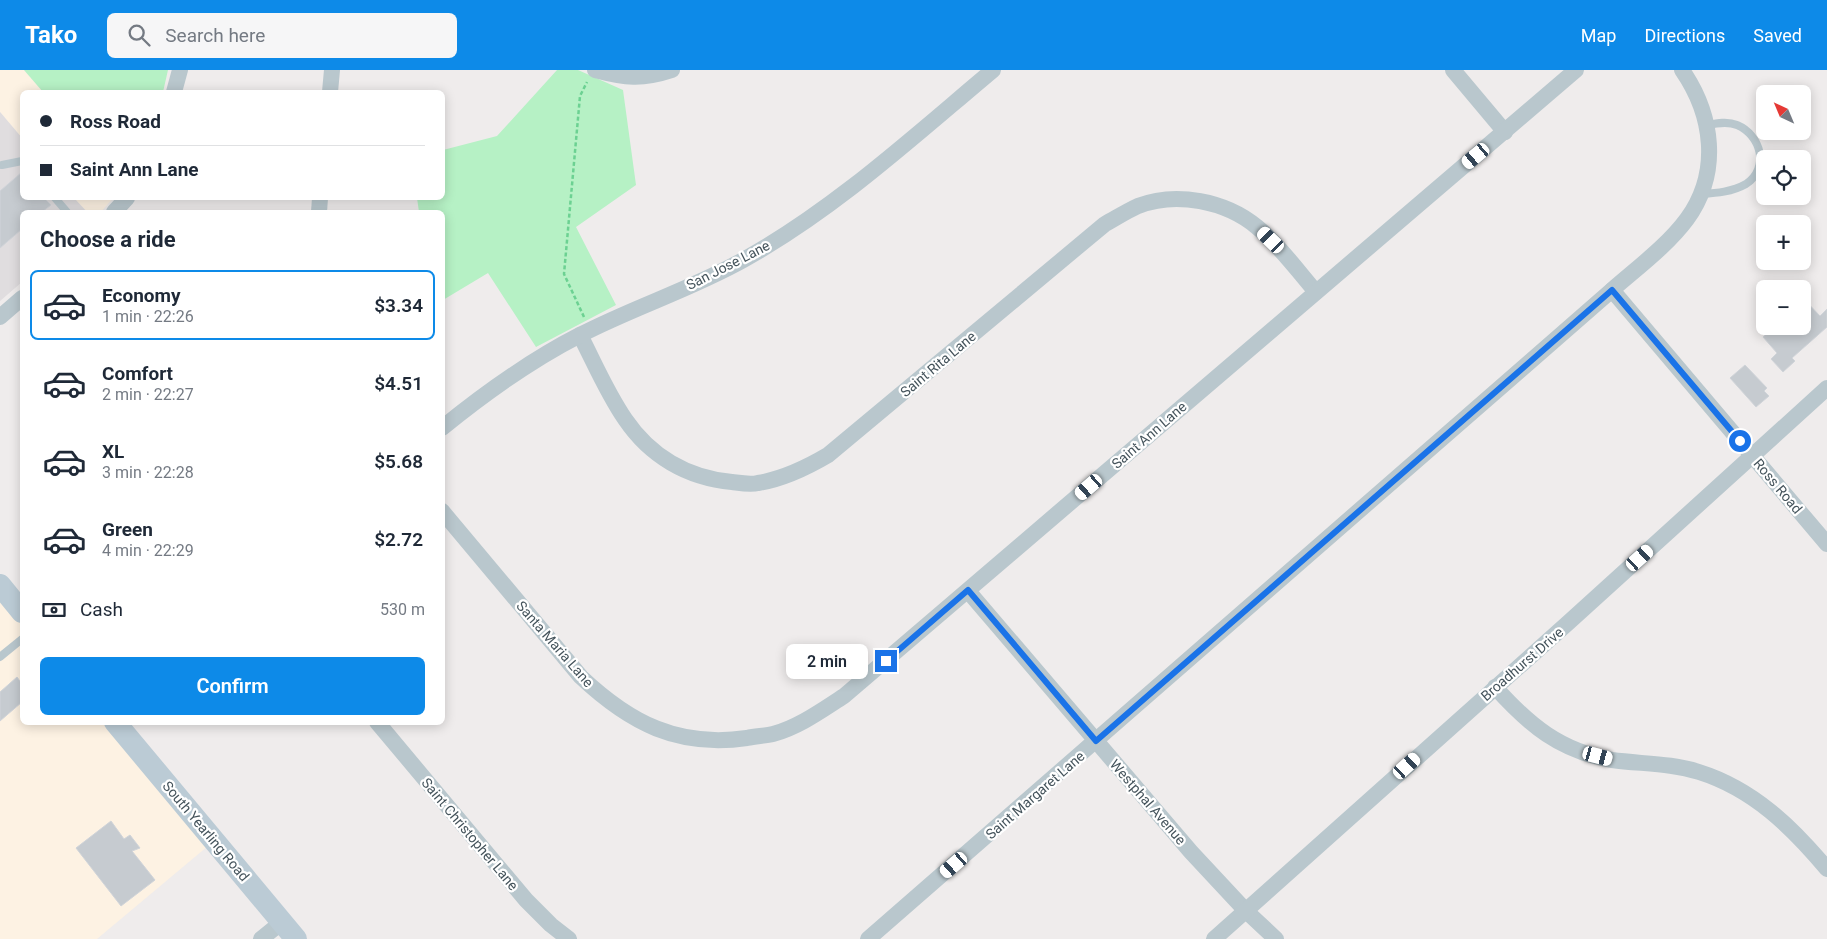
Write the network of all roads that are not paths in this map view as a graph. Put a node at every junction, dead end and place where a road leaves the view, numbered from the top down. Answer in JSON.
{"nodes":[{"id":1,"x":180,"y":70,"type":"edge"},
{"id":2,"x":332,"y":70,"type":"edge"},
{"id":3,"x":672,"y":70,"type":"edge"},
{"id":4,"x":994,"y":70,"type":"edge"},
{"id":5,"x":1453,"y":70,"type":"edge"},
{"id":6,"x":1576,"y":70,"type":"edge"},
{"id":7,"x":1682,"y":70,"type":"edge"},
{"id":8,"x":592,"y":74,"type":"edge"},
{"id":9,"x":175,"y":90,"type":"edge"},
{"id":10,"x":330,"y":90,"type":"edge"},
{"id":11,"x":1707,"y":124,"type":"junction"},
{"id":12,"x":1504,"y":132,"type":"junction"},
{"id":13,"x":20,"y":161,"type":"edge"},
{"id":14,"x":1,"y":165,"type":"edge"},
{"id":15,"x":1701,"y":194,"type":"junction"},
{"id":16,"x":57,"y":200,"type":"edge"},
{"id":17,"x":125,"y":200,"type":"edge"},
{"id":18,"x":65,"y":210,"type":"edge"},
{"id":19,"x":116,"y":210,"type":"edge"},
{"id":20,"x":1612,"y":290,"type":"junction"},
{"id":21,"x":1316,"y":292,"type":"junction"},
{"id":22,"x":20,"y":300,"type":"edge"},
{"id":23,"x":0,"y":317,"type":"edge"},
{"id":24,"x":585,"y":332,"type":"junction"},
{"id":25,"x":1827,"y":388,"type":"edge"},
{"id":26,"x":445,"y":426,"type":"edge"},
{"id":27,"x":1752,"y":455,"type":"junction"},
{"id":28,"x":445,"y":515,"type":"edge"},
{"id":29,"x":1827,"y":544,"type":"edge"},
{"id":30,"x":968,"y":590,"type":"junction"},
{"id":31,"x":2,"y":594,"type":"edge"},
{"id":32,"x":20,"y":610,"type":"edge"},
{"id":33,"x":20,"y":641,"type":"edge"},
{"id":34,"x":0,"y":657,"type":"edge"},
{"id":35,"x":1495,"y":688,"type":"junction"},
{"id":36,"x":118,"y":725,"type":"edge"},
{"id":37,"x":380,"y":725,"type":"edge"},
{"id":38,"x":694,"y":740,"type":"joint"},
{"id":39,"x":1096,"y":741,"type":"junction"},
{"id":40,"x":1827,"y":870,"type":"edge"},
{"id":41,"x":1246,"y":911,"type":"junction"},
{"id":42,"x":282,"y":922,"type":"junction"},
{"id":43,"x":261,"y":939,"type":"edge"},
{"id":44,"x":296,"y":939,"type":"edge"},
{"id":45,"x":569,"y":939,"type":"edge"},
{"id":46,"x":868,"y":939,"type":"edge"},
{"id":47,"x":1214,"y":939,"type":"edge"},
{"id":48,"x":1276,"y":939,"type":"edge"}],
"edges":[{"from":1,"to":9,"type":"street"},
{"from":2,"to":10,"type":"street"},
{"from":3,"to":8,"type":"street"},
{"from":4,"to":24,"type":"street","name":"San Jose Lane"},
{"from":5,"to":12,"type":"street"},
{"from":6,"to":12,"type":"street","name":"Saint Ann Lane"},
{"from":7,"to":11,"type":"street","name":"Saint Margaret Lane"},
{"from":11,"to":15,"type":"street","name":"Saint Margaret Lane"},
{"from":11,"to":15,"type":"lane"},
{"from":12,"to":21,"type":"street","name":"Saint Ann Lane"},
{"from":13,"to":14,"type":"lane"},
{"from":15,"to":20,"type":"street","name":"Saint Margaret Lane"},
{"from":16,"to":18,"type":"lane"},
{"from":17,"to":19,"type":"street"},
{"from":20,"to":27,"type":"street","name":"Ross Road"},
{"from":20,"to":39,"type":"street","name":"Saint Margaret Lane"},
{"from":21,"to":24,"type":"street","name":"Saint Rita Lane"},
{"from":21,"to":30,"type":"street","name":"Saint Ann Lane"},
{"from":22,"to":23,"type":"street"},
{"from":24,"to":26,"type":"street","name":"San Jose Lane"},
{"from":25,"to":27,"type":"street","name":"Broadhurst Drive"},
{"from":27,"to":29,"type":"street","name":"Ross Road"},
{"from":27,"to":35,"type":"street","name":"Broadhurst Drive"},
{"from":28,"to":38,"type":"street","name":"Santa Maria Lane"},
{"from":30,"to":38,"type":"street","name":"Saint Ann Lane"},
{"from":30,"to":39,"type":"street","name":"Westphal Avenue"},
{"from":31,"to":32,"type":"street"},
{"from":33,"to":34,"type":"lane"},
{"from":35,"to":40,"type":"street"},
{"from":35,"to":41,"type":"street","name":"Broadhurst Drive"},
{"from":36,"to":42,"type":"street","name":"South Yearling Road"},
{"from":37,"to":45,"type":"street","name":"Saint Christopher Lane"},
{"from":39,"to":41,"type":"street","name":"Westphal Avenue"},
{"from":39,"to":46,"type":"street","name":"Saint Margaret Lane"},
{"from":41,"to":47,"type":"street","name":"Broadhurst Drive"},
{"from":41,"to":48,"type":"street","name":"Westphal Avenue"},
{"from":42,"to":43,"type":"street"},
{"from":42,"to":44,"type":"street","name":"South Yearling Road"}]}
